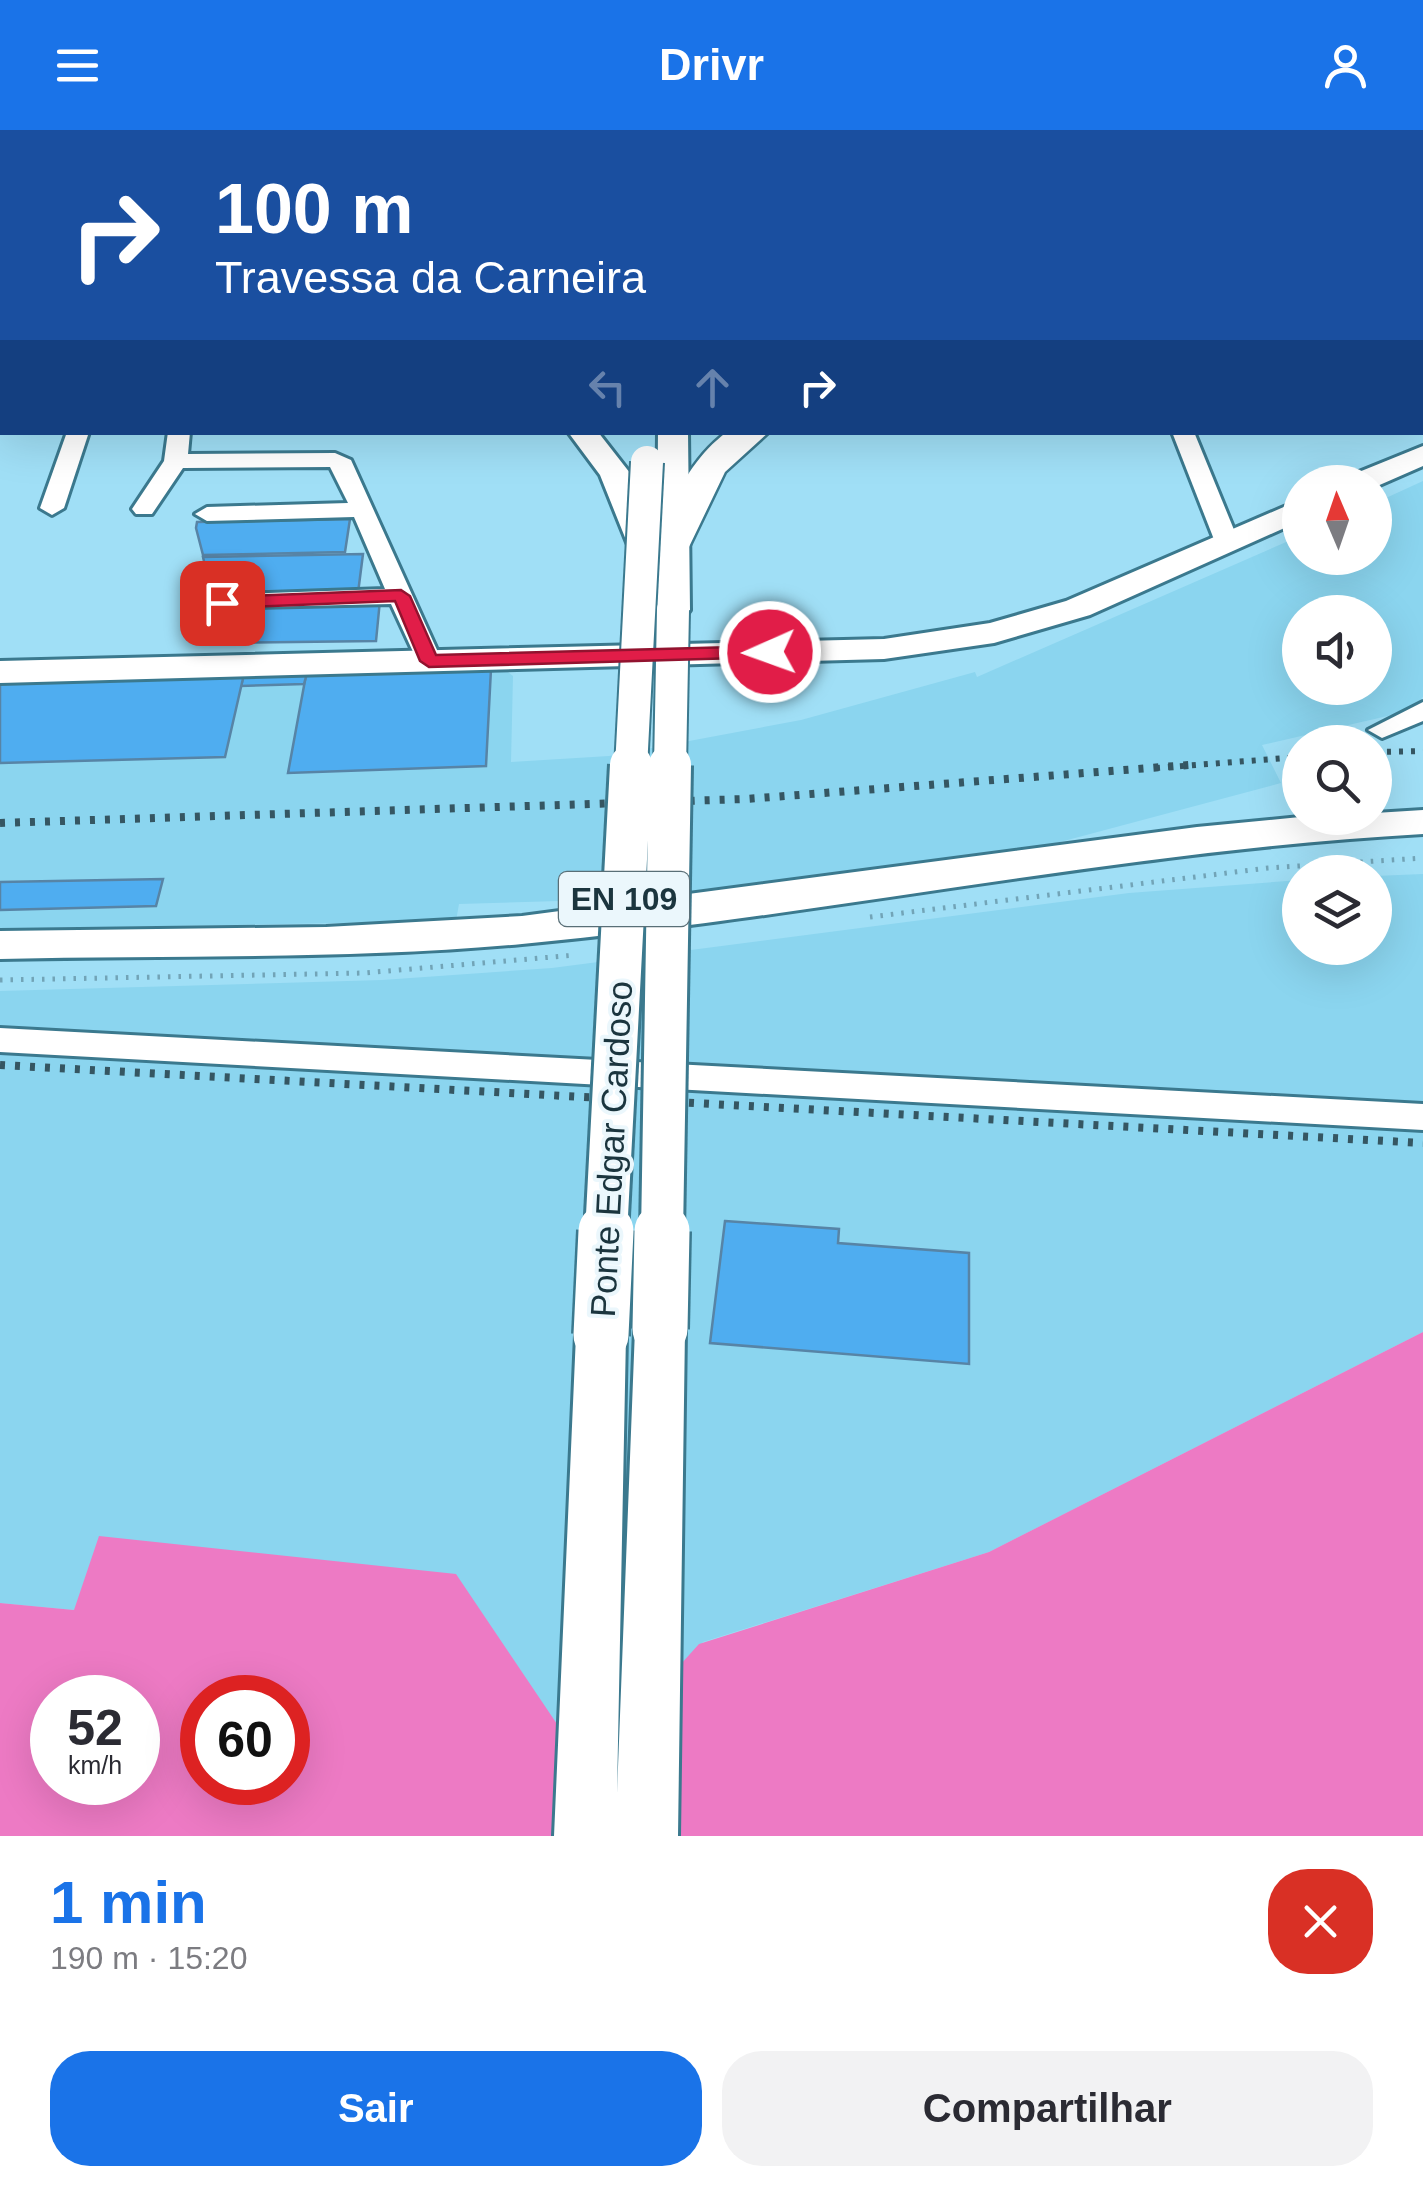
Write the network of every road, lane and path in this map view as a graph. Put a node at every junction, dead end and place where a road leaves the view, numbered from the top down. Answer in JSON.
{"nodes":[{"id":1,"x":77,"y":435,"type":"edge"},
{"id":2,"x":180,"y":435,"type":"edge"},
{"id":3,"x":1185,"y":435,"type":"edge"},
{"id":4,"x":745,"y":436,"type":"edge"},
{"id":5,"x":590,"y":440,"type":"edge"},
{"id":6,"x":660,"y":447,"type":"edge"},
{"id":7,"x":1423,"y":454,"type":"edge"},
{"id":8,"x":176,"y":461,"type":"junction"},
{"id":9,"x":1392,"y":468,"type":"edge"},
{"id":10,"x":52,"y":508,"type":"dead end"},
{"id":11,"x":144,"y":510,"type":"dead end"},
{"id":12,"x":365,"y":510,"type":"junction"},
{"id":13,"x":207,"y":514,"type":"dead end"},
{"id":14,"x":1282,"y":517,"type":"edge"},
{"id":15,"x":658,"y":542,"type":"junction"},
{"id":16,"x":1227,"y":542,"type":"junction"},
{"id":17,"x":401,"y":596,"type":"junction"},
{"id":18,"x":211,"y":603,"type":"dead end"},
{"id":19,"x":429,"y":661,"type":"junction"},
{"id":20,"x":0,"y":672,"type":"edge"},
{"id":21,"x":1423,"y":710,"type":"edge"},
{"id":22,"x":1392,"y":725,"type":"edge"},
{"id":23,"x":1423,"y":822,"type":"edge"},
{"id":24,"x":1423,"y":849,"type":"edge"},
{"id":25,"x":0,"y":945,"type":"edge"},
{"id":26,"x":369,"y":950,"type":"junction"},
{"id":27,"x":0,"y":969,"type":"edge"},
{"id":28,"x":0,"y":1040,"type":"edge"},
{"id":29,"x":1423,"y":1117,"type":"edge"},
{"id":30,"x":584,"y":1836,"type":"edge"},
{"id":31,"x":647,"y":1836,"type":"edge"}],
"edges":[{"from":1,"to":10,"type":"street"},
{"from":2,"to":8,"type":"street"},
{"from":3,"to":16,"type":"street"},
{"from":4,"to":15,"type":"highway"},
{"from":5,"to":15,"type":"main road"},
{"from":6,"to":15,"type":"main road","name":"Ponte Edgar Cardoso","number":"EN 109","bridge":true},
{"from":7,"to":9,"type":"main road"},
{"from":8,"to":11,"type":"street"},
{"from":8,"to":12,"type":"street"},
{"from":12,"to":13,"type":"street"},
{"from":12,"to":17,"type":"street"},
{"from":14,"to":16,"type":"main road"},
{"from":15,"to":30,"type":"main road","name":"Ponte Edgar Cardoso","number":"EN 109","bridge":true},
{"from":15,"to":31,"type":"main road","name":"Ponte Edgar Cardoso","number":"EN 109","bridge":true},
{"from":16,"to":19,"type":"main road"},
{"from":17,"to":18,"type":"street"},
{"from":17,"to":19,"type":"street"},
{"from":19,"to":20,"type":"main road"},
{"from":21,"to":22,"type":"street"},
{"from":23,"to":26,"type":"main road"},
{"from":24,"to":26,"type":"main road"},
{"from":25,"to":26,"type":"main road"},
{"from":26,"to":27,"type":"main road"},
{"from":28,"to":29,"type":"street"}]}
